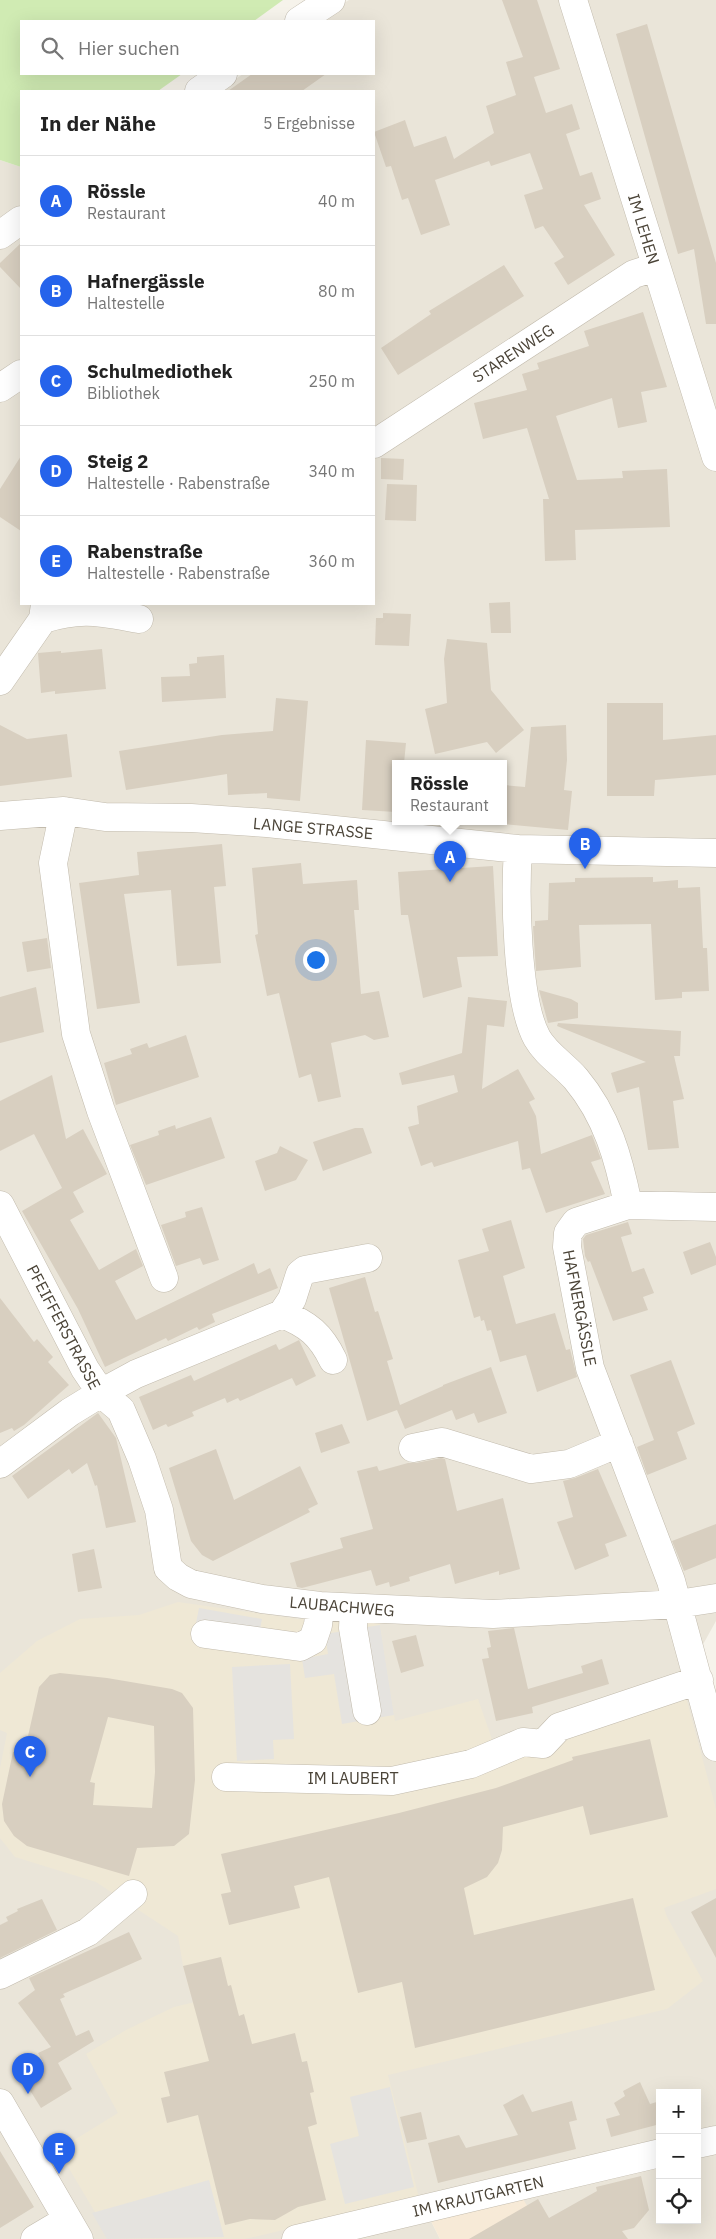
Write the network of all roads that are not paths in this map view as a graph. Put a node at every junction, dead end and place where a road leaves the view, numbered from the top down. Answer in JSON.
{"nodes":[{"id":1,"x":331,"y":0,"type":"edge"},
{"id":2,"x":573,"y":0,"type":"edge"},
{"id":3,"x":301,"y":20,"type":"edge"},
{"id":4,"x":222,"y":75,"type":"edge"},
{"id":5,"x":200,"y":90,"type":"edge"},
{"id":6,"x":20,"y":221,"type":"edge"},
{"id":7,"x":0,"y":235,"type":"edge"},
{"id":8,"x":656,"y":267,"type":"junction"},
{"id":9,"x":20,"y":375,"type":"edge"},
{"id":10,"x":0,"y":388,"type":"edge"},
{"id":11,"x":375,"y":443,"type":"edge"},
{"id":12,"x":716,"y":457,"type":"edge"},
{"id":13,"x":44,"y":611,"type":"edge"},
{"id":14,"x":139,"y":619,"type":"dead end"},
{"id":15,"x":0,"y":681,"type":"edge"},
{"id":16,"x":64,"y":811,"type":"junction"},
{"id":17,"x":0,"y":816,"type":"edge"},
{"id":18,"x":518,"y":849,"type":"junction"},
{"id":19,"x":716,"y":853,"type":"edge"},
{"id":20,"x":0,"y":1205,"type":"edge"},
{"id":21,"x":628,"y":1205,"type":"junction"},
{"id":22,"x":716,"y":1207,"type":"edge"},
{"id":23,"x":368,"y":1258,"type":"dead end"},
{"id":24,"x":164,"y":1278,"type":"dead end"},
{"id":25,"x":282,"y":1314,"type":"junction"},
{"id":26,"x":333,"y":1360,"type":"dead end"},
{"id":27,"x":101,"y":1393,"type":"junction"},
{"id":28,"x":618,"y":1443,"type":"junction"},
{"id":29,"x":413,"y":1448,"type":"dead end"},
{"id":30,"x":0,"y":1464,"type":"edge"},
{"id":31,"x":716,"y":1598,"type":"edge"},
{"id":32,"x":678,"y":1604,"type":"junction"},
{"id":33,"x":320,"y":1606,"type":"junction"},
{"id":34,"x":354,"y":1608,"type":"junction"},
{"id":35,"x":205,"y":1634,"type":"dead end"},
{"id":36,"x":699,"y":1680,"type":"junction"},
{"id":37,"x":366,"y":1712,"type":"dead end"},
{"id":38,"x":716,"y":1747,"type":"edge"},
{"id":39,"x":226,"y":1777,"type":"dead end"},
{"id":40,"x":133,"y":1894,"type":"dead end"},
{"id":41,"x":0,"y":1975,"type":"edge"},
{"id":42,"x":0,"y":2103,"type":"edge"},
{"id":43,"x":716,"y":2140,"type":"edge"},
{"id":44,"x":701,"y":2143,"type":"edge"},
{"id":45,"x":656,"y":2154,"type":"edge"},
{"id":46,"x":73,"y":2229,"type":"edge"},
{"id":47,"x":35,"y":2239,"type":"edge"},
{"id":48,"x":296,"y":2239,"type":"edge"}],
"edges":[{"from":1,"to":3,"type":"street"},
{"from":2,"to":8,"type":"street","name":"IM LEHEN"},
{"from":4,"to":5,"type":"street"},
{"from":6,"to":7,"type":"street"},
{"from":8,"to":11,"type":"street","name":"STARENWEG"},
{"from":8,"to":12,"type":"street","name":"IM LEHEN"},
{"from":9,"to":10,"type":"street"},
{"from":13,"to":14,"type":"street"},
{"from":13,"to":15,"type":"street"},
{"from":16,"to":17,"type":"street","name":"LANGE STRASSE"},
{"from":16,"to":18,"type":"street","name":"LANGE STRASSE"},
{"from":16,"to":24,"type":"street"},
{"from":18,"to":19,"type":"street","name":"LANGE STRASSE"},
{"from":18,"to":21,"type":"street"},
{"from":20,"to":27,"type":"street","name":"PFEIFFERSTRASSE"},
{"from":21,"to":22,"type":"street"},
{"from":21,"to":28,"type":"street","name":"HAFNERGÄSSLE"},
{"from":23,"to":25,"type":"street"},
{"from":25,"to":26,"type":"street"},
{"from":25,"to":27,"type":"street"},
{"from":27,"to":30,"type":"street","name":"PFEIFFERSTRASSE"},
{"from":27,"to":33,"type":"street","name":"LAUBACHWEG"},
{"from":28,"to":29,"type":"street"},
{"from":28,"to":32,"type":"street","name":"HAFNERGÄSSLE"},
{"from":31,"to":32,"type":"street","name":"LAUBACHWEG"},
{"from":32,"to":34,"type":"street","name":"LAUBACHWEG"},
{"from":32,"to":36,"type":"street","name":"HAFNERGÄSSLE"},
{"from":33,"to":34,"type":"street","name":"LAUBACHWEG"},
{"from":33,"to":35,"type":"street"},
{"from":34,"to":37,"type":"street"},
{"from":36,"to":38,"type":"street","name":"HAFNERGÄSSLE"},
{"from":36,"to":39,"type":"street","name":"IM LAUBERT"},
{"from":40,"to":41,"type":"street"},
{"from":42,"to":46,"type":"street"},
{"from":43,"to":44,"type":"street"},
{"from":45,"to":48,"type":"street","name":"IM KRAUTGARTEN"},
{"from":46,"to":47,"type":"street"}]}
